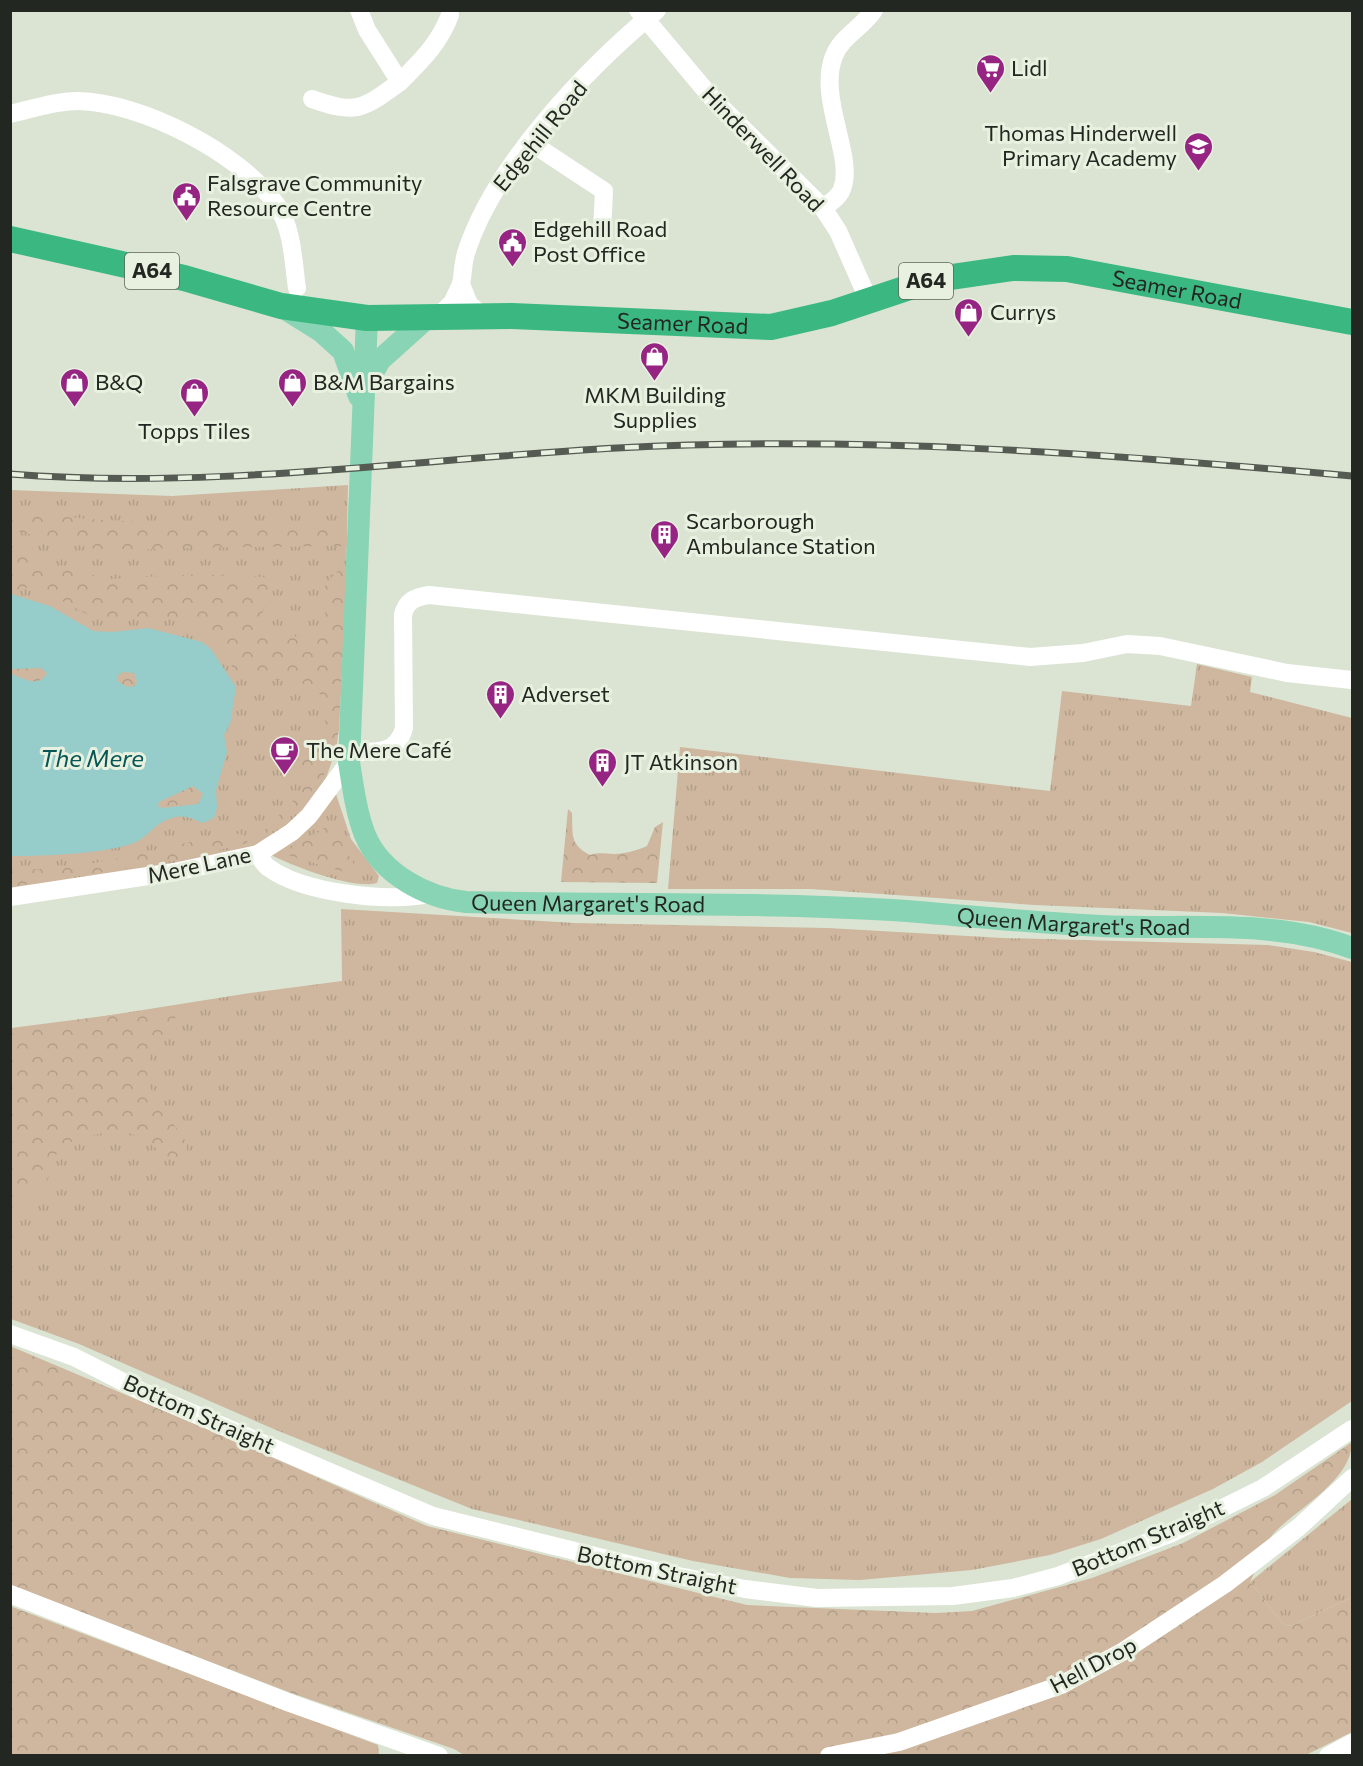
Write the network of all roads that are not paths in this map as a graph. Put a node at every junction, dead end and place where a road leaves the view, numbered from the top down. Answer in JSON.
{"nodes":[{"id":1,"x":359,"y":10,"type":"edge"},
{"id":2,"x":874,"y":10,"type":"edge"},
{"id":3,"x":647,"y":14,"type":"edge"},
{"id":4,"x":450,"y":15,"type":"dead end"},
{"id":5,"x":400,"y":82,"type":"junction"},
{"id":6,"x":312,"y":99,"type":"dead end"},
{"id":7,"x":10,"y":114,"type":"edge"},
{"id":8,"x":530,"y":142,"type":"junction"},
{"id":9,"x":822,"y":208,"type":"junction"},
{"id":10,"x":602,"y":231,"type":"dead end"},
{"id":11,"x":10,"y":239,"type":"edge"},
{"id":12,"x":461,"y":284,"type":"junction"},
{"id":13,"x":288,"y":297,"type":"junction"},
{"id":14,"x":869,"y":301,"type":"junction"},
{"id":15,"x":433,"y":316,"type":"junction"},
{"id":16,"x":483,"y":316,"type":"junction"},
{"id":17,"x":367,"y":318,"type":"junction"},
{"id":18,"x":1353,"y":322,"type":"edge"},
{"id":19,"x":364,"y":398,"type":"junction"},
{"id":20,"x":1353,"y":680,"type":"edge"},
{"id":21,"x":350,"y":757,"type":"junction"},
{"id":22,"x":258,"y":854,"type":"junction"},
{"id":23,"x":429,"y":894,"type":"junction"},
{"id":24,"x":10,"y":897,"type":"edge"},
{"id":25,"x":1353,"y":948,"type":"edge"},
{"id":26,"x":10,"y":1334,"type":"edge"},
{"id":27,"x":1353,"y":1430,"type":"edge"},
{"id":28,"x":1353,"y":1478,"type":"edge"},
{"id":29,"x":10,"y":1594,"type":"edge"},
{"id":30,"x":1353,"y":1743,"type":"edge"},
{"id":31,"x":439,"y":1755,"type":"edge"},
{"id":32,"x":829,"y":1755,"type":"edge"},
{"id":33,"x":1328,"y":1755,"type":"edge"}],
"edges":[{"from":1,"to":5,"type":"street"},
{"from":2,"to":9,"type":"street"},
{"from":3,"to":8,"type":"street","name":"Edgehill Road"},
{"from":3,"to":9,"type":"street","name":"Hinderwell Road"},
{"from":4,"to":5,"type":"street"},
{"from":5,"to":6,"type":"street"},
{"from":7,"to":13,"type":"street"},
{"from":8,"to":10,"type":"street"},
{"from":8,"to":12,"type":"street","name":"Edgehill Road"},
{"from":9,"to":14,"type":"street","name":"Hinderwell Road"},
{"from":11,"to":13,"type":"highway","name":"Seamer Road","number":"A64"},
{"from":12,"to":15,"type":"street","name":"Edgehill Road"},
{"from":12,"to":16,"type":"street"},
{"from":13,"to":17,"type":"highway","name":"Seamer Road","number":"A64"},
{"from":13,"to":19,"type":"main road"},
{"from":14,"to":16,"type":"highway","name":"Seamer Road","number":"A64"},
{"from":14,"to":18,"type":"highway","name":"Seamer Road","number":"A64"},
{"from":15,"to":16,"type":"highway","name":"Seamer Road","number":"A64"},
{"from":15,"to":17,"type":"highway","name":"Seamer Road","number":"A64"},
{"from":15,"to":19,"type":"main road"},
{"from":17,"to":19,"type":"main road","name":"Queen Margaret's Road"},
{"from":19,"to":21,"type":"main road","name":"Queen Margaret's Road"},
{"from":20,"to":21,"type":"street"},
{"from":21,"to":22,"type":"street","name":"Mere Lane"},
{"from":21,"to":23,"type":"main road","name":"Queen Margaret's Road"},
{"from":22,"to":23,"type":"street"},
{"from":22,"to":24,"type":"street","name":"Mere Lane"},
{"from":23,"to":25,"type":"main road","name":"Queen Margaret's Road"},
{"from":26,"to":27,"type":"street","name":"Bottom Straight"},
{"from":28,"to":32,"type":"street","name":"Hell Drop"},
{"from":29,"to":31,"type":"street"},
{"from":30,"to":33,"type":"street"}]}
